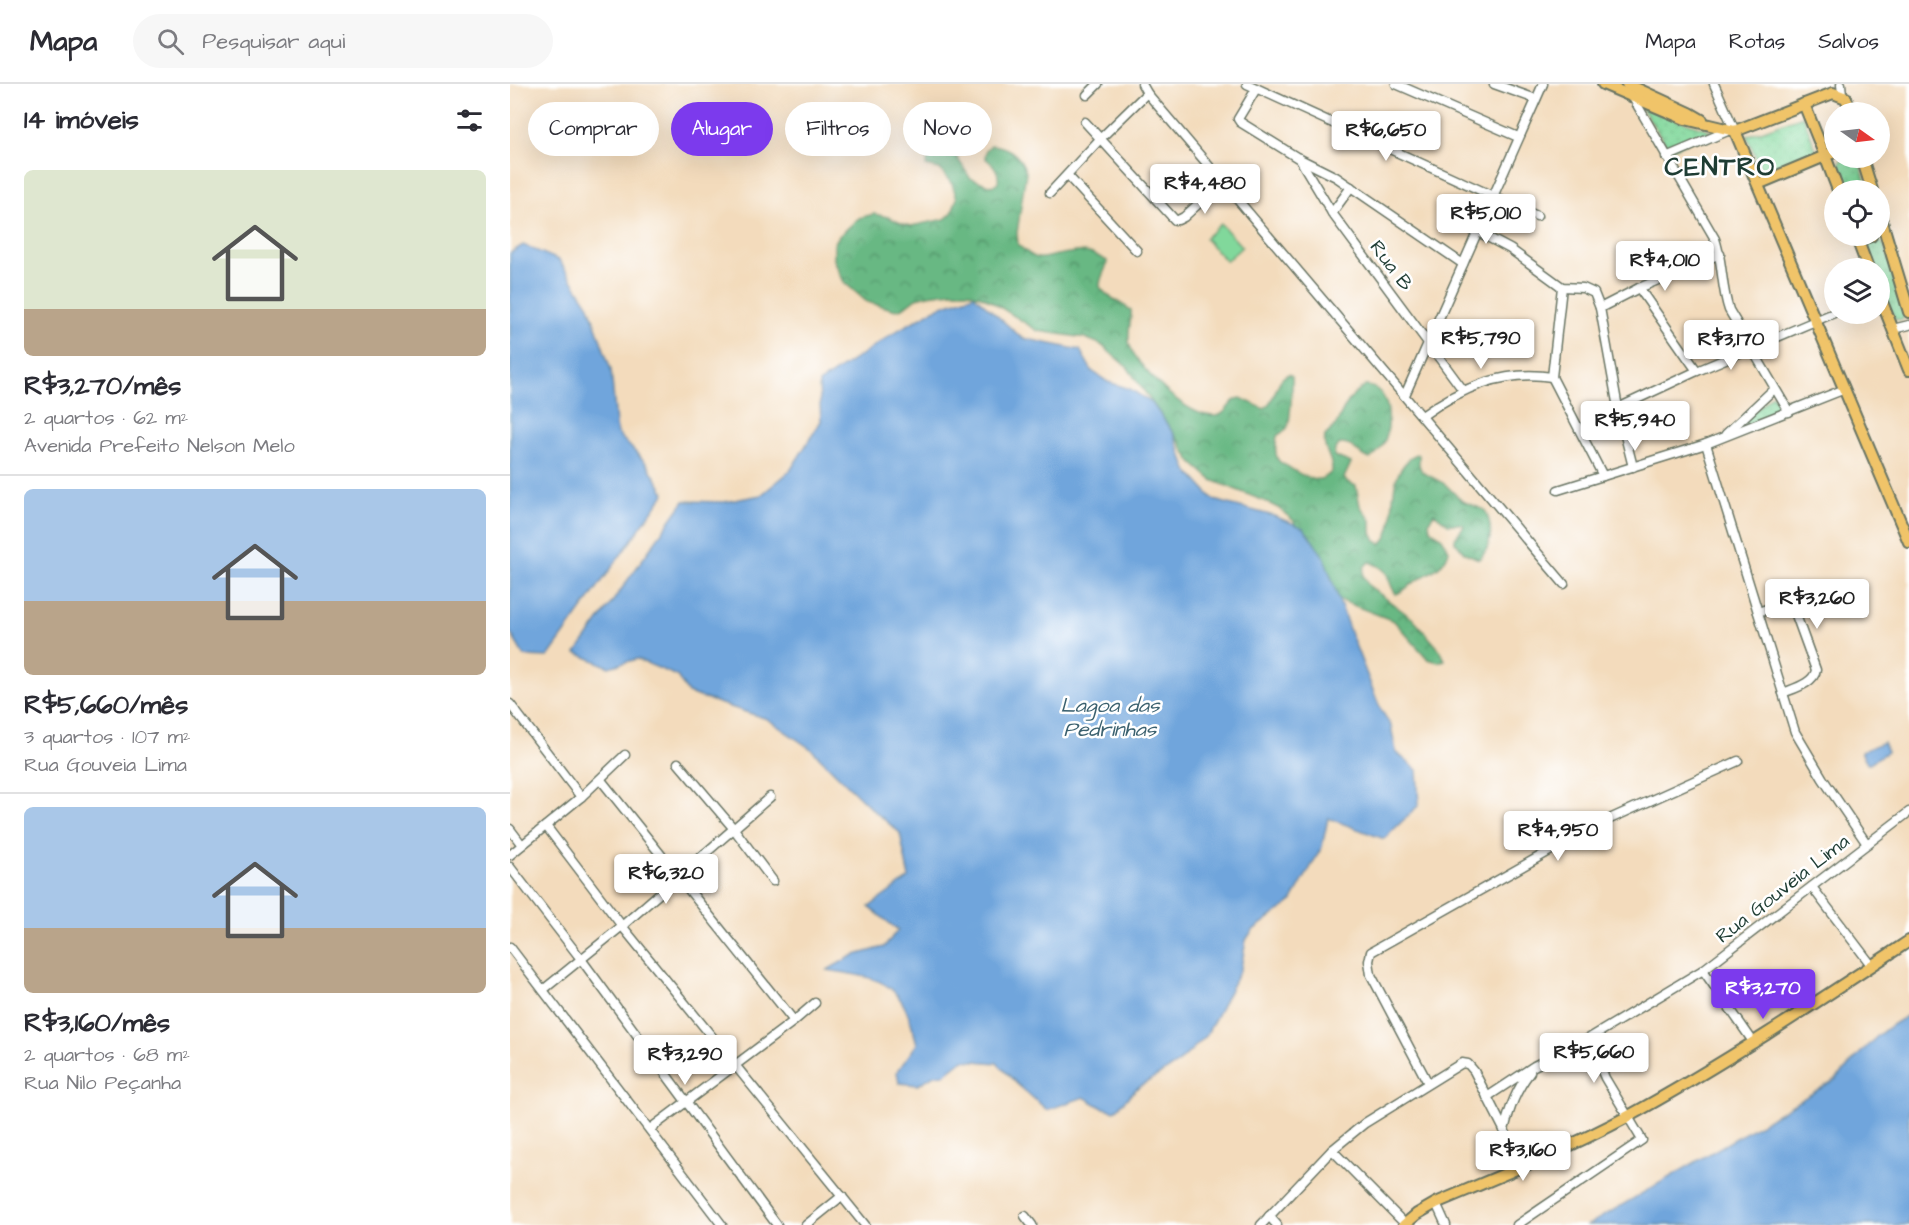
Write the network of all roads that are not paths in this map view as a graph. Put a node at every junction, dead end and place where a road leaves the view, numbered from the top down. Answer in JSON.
{"nodes":[{"id":1,"x":1098,"y":84,"type":"edge"},
{"id":2,"x":1142,"y":84,"type":"edge"},
{"id":3,"x":1247,"y":84,"type":"edge"},
{"id":4,"x":1396,"y":84,"type":"edge"},
{"id":5,"x":1494,"y":84,"type":"edge"},
{"id":6,"x":1543,"y":84,"type":"edge"},
{"id":7,"x":1603,"y":84,"type":"edge"},
{"id":8,"x":1714,"y":84,"type":"edge"},
{"id":9,"x":1628,"y":85,"type":"edge"},
{"id":10,"x":1256,"y":89,"type":"junction"},
{"id":11,"x":1842,"y":89,"type":"edge"},
{"id":12,"x":1147,"y":93,"type":"junction"},
{"id":13,"x":1087,"y":95,"type":"dead end"},
{"id":14,"x":1633,"y":98,"type":"junction"},
{"id":15,"x":1536,"y":99,"type":"junction"},
{"id":16,"x":1804,"y":104,"type":"junction"},
{"id":17,"x":1085,"y":122,"type":"dead end"},
{"id":18,"x":1704,"y":123,"type":"junction"},
{"id":19,"x":1732,"y":130,"type":"junction"},
{"id":20,"x":1518,"y":137,"type":"junction"},
{"id":21,"x":1101,"y":138,"type":"junction"},
{"id":22,"x":1824,"y":142,"type":"edge"},
{"id":23,"x":1824,"y":156,"type":"edge"},
{"id":24,"x":1666,"y":157,"type":"junction"},
{"id":25,"x":1298,"y":158,"type":"junction"},
{"id":26,"x":1068,"y":176,"type":"junction"},
{"id":27,"x":1223,"y":181,"type":"junction"},
{"id":28,"x":1758,"y":184,"type":"junction"},
{"id":29,"x":1351,"y":187,"type":"junction"},
{"id":30,"x":1050,"y":193,"type":"dead end"},
{"id":31,"x":1493,"y":196,"type":"junction"},
{"id":32,"x":1332,"y":213,"type":"junction"},
{"id":33,"x":1537,"y":216,"type":"dead end"},
{"id":34,"x":1478,"y":232,"type":"junction"},
{"id":35,"x":1887,"y":246,"type":"edge"},
{"id":36,"x":1137,"y":251,"type":"dead end"},
{"id":37,"x":1720,"y":254,"type":"junction"},
{"id":38,"x":1463,"y":264,"type":"junction"},
{"id":39,"x":1562,"y":287,"type":"junction"},
{"id":40,"x":1639,"y":288,"type":"junction"},
{"id":41,"x":1600,"y":308,"type":"junction"},
{"id":42,"x":1909,"y":312,"type":"edge"},
{"id":43,"x":1824,"y":317,"type":"edge"},
{"id":44,"x":1816,"y":321,"type":"junction"},
{"id":45,"x":1890,"y":322,"type":"edge"},
{"id":46,"x":1909,"y":325,"type":"edge"},
{"id":47,"x":1893,"y":329,"type":"junction"},
{"id":48,"x":1428,"y":342,"type":"junction"},
{"id":49,"x":1750,"y":349,"type":"junction"},
{"id":50,"x":1909,"y":370,"type":"edge"},
{"id":51,"x":1697,"y":371,"type":"junction"},
{"id":52,"x":1552,"y":378,"type":"junction"},
{"id":53,"x":1774,"y":389,"type":"junction"},
{"id":54,"x":1845,"y":389,"type":"junction"},
{"id":55,"x":1463,"y":390,"type":"junction"},
{"id":56,"x":1406,"y":395,"type":"junction"},
{"id":57,"x":1618,"y":408,"type":"junction"},
{"id":58,"x":1788,"y":412,"type":"junction"},
{"id":59,"x":1422,"y":416,"type":"junction"},
{"id":60,"x":1721,"y":438,"type":"junction"},
{"id":61,"x":1706,"y":444,"type":"junction"},
{"id":62,"x":1633,"y":466,"type":"junction"},
{"id":63,"x":1603,"y":476,"type":"junction"},
{"id":64,"x":1558,"y":490,"type":"dead end"},
{"id":65,"x":1909,"y":543,"type":"edge"},
{"id":66,"x":1564,"y":584,"type":"dead end"},
{"id":67,"x":1758,"y":612,"type":"junction"},
{"id":68,"x":1784,"y":693,"type":"junction"},
{"id":69,"x":510,"y":704,"type":"edge"},
{"id":70,"x":625,"y":755,"type":"dead end"},
{"id":71,"x":1738,"y":761,"type":"dead end"},
{"id":72,"x":678,"y":763,"type":"dead end"},
{"id":73,"x":601,"y":780,"type":"junction"},
{"id":74,"x":581,"y":797,"type":"junction"},
{"id":75,"x":770,"y":797,"type":"dead end"},
{"id":76,"x":1909,"y":812,"type":"edge"},
{"id":77,"x":546,"y":826,"type":"junction"},
{"id":78,"x":510,"y":829,"type":"edge"},
{"id":79,"x":734,"y":829,"type":"junction"},
{"id":80,"x":1867,"y":844,"type":"junction"},
{"id":81,"x":522,"y":845,"type":"junction"},
{"id":82,"x":510,"y":855,"type":"edge"},
{"id":83,"x":510,"y":867,"type":"edge"},
{"id":84,"x":679,"y":877,"type":"junction"},
{"id":85,"x":773,"y":881,"type":"dead end"},
{"id":86,"x":1812,"y":887,"type":"junction"},
{"id":87,"x":622,"y":926,"type":"junction"},
{"id":88,"x":1909,"y":941,"type":"edge"},
{"id":89,"x":510,"y":947,"type":"edge"},
{"id":90,"x":581,"y":959,"type":"junction"},
{"id":91,"x":1872,"y":966,"type":"junction"},
{"id":92,"x":1703,"y":970,"type":"junction"},
{"id":93,"x":543,"y":990,"type":"junction"},
{"id":94,"x":815,"y":1004,"type":"dead end"},
{"id":95,"x":794,"y":1021,"type":"junction"},
{"id":96,"x":1588,"y":1039,"type":"junction"},
{"id":97,"x":1754,"y":1043,"type":"junction"},
{"id":98,"x":736,"y":1064,"type":"junction"},
{"id":99,"x":1534,"y":1066,"type":"junction"},
{"id":100,"x":1428,"y":1083,"type":"junction"},
{"id":101,"x":1487,"y":1097,"type":"junction"},
{"id":102,"x":686,"y":1102,"type":"junction"},
{"id":103,"x":1627,"y":1117,"type":"junction"},
{"id":104,"x":650,"y":1129,"type":"junction"},
{"id":105,"x":1504,"y":1130,"type":"junction"},
{"id":106,"x":1332,"y":1150,"type":"junction"},
{"id":107,"x":1523,"y":1167,"type":"junction"},
{"id":108,"x":842,"y":1196,"type":"junction"},
{"id":109,"x":1436,"y":1203,"type":"junction"},
{"id":110,"x":1024,"y":1216,"type":"dead end"},
{"id":111,"x":1269,"y":1216,"type":"junction"},
{"id":112,"x":722,"y":1225,"type":"edge"},
{"id":113,"x":777,"y":1225,"type":"edge"},
{"id":114,"x":806,"y":1225,"type":"edge"},
{"id":115,"x":865,"y":1225,"type":"edge"},
{"id":116,"x":1032,"y":1225,"type":"edge"},
{"id":117,"x":1261,"y":1225,"type":"edge"},
{"id":118,"x":1277,"y":1225,"type":"edge"},
{"id":119,"x":1404,"y":1225,"type":"edge"},
{"id":120,"x":1446,"y":1225,"type":"edge"},
{"id":121,"x":1517,"y":1225,"type":"edge"}],
"edges":[{"from":1,"to":13,"type":"street"},
{"from":2,"to":12,"type":"street"},
{"from":3,"to":10,"type":"street"},
{"from":4,"to":20,"type":"street"},
{"from":5,"to":15,"type":"street"},
{"from":6,"to":15,"type":"street"},
{"from":7,"to":14,"type":"main road"},
{"from":8,"to":19,"type":"street"},
{"from":9,"to":14,"type":"street"},
{"from":9,"to":18,"type":"main road"},
{"from":10,"to":25,"type":"street"},
{"from":10,"to":31,"type":"street"},
{"from":11,"to":16,"type":"main road"},
{"from":12,"to":21,"type":"street"},
{"from":12,"to":27,"type":"street"},
{"from":14,"to":18,"type":"main road"},
{"from":14,"to":24,"type":"street"},
{"from":15,"to":20,"type":"street"},
{"from":16,"to":19,"type":"main road"},
{"from":16,"to":22,"type":"main road"},
{"from":17,"to":21,"type":"street"},
{"from":18,"to":19,"type":"main road"},
{"from":19,"to":24,"type":"street"},
{"from":19,"to":28,"type":"main road"},
{"from":20,"to":31,"type":"street"},
{"from":21,"to":26,"type":"street"},
{"from":21,"to":27,"type":"street"},
{"from":23,"to":28,"type":"main road"},
{"from":24,"to":37,"type":"street"},
{"from":25,"to":29,"type":"street"},
{"from":25,"to":32,"type":"street","name":"Rua B"},
{"from":26,"to":30,"type":"street"},
{"from":26,"to":36,"type":"street"},
{"from":27,"to":56,"type":"street"},
{"from":28,"to":44,"type":"main road"},
{"from":29,"to":32,"type":"street"},
{"from":29,"to":38,"type":"street"},
{"from":31,"to":33,"type":"street"},
{"from":31,"to":34,"type":"street"},
{"from":32,"to":48,"type":"street","name":"Rua B"},
{"from":34,"to":38,"type":"street"},
{"from":34,"to":39,"type":"street"},
{"from":35,"to":42,"type":"main road"},
{"from":37,"to":40,"type":"street"},
{"from":37,"to":49,"type":"street"},
{"from":38,"to":48,"type":"street"},
{"from":39,"to":41,"type":"street"},
{"from":39,"to":52,"type":"street"},
{"from":40,"to":41,"type":"street"},
{"from":40,"to":51,"type":"street"},
{"from":41,"to":57,"type":"street"},
{"from":43,"to":44,"type":"street"},
{"from":44,"to":49,"type":"street"},
{"from":44,"to":54,"type":"main road"},
{"from":45,"to":47,"type":"main road"},
{"from":46,"to":47,"type":"street"},
{"from":47,"to":50,"type":"main road"},
{"from":48,"to":55,"type":"street","name":"Rua B"},
{"from":48,"to":56,"type":"street"},
{"from":49,"to":51,"type":"street"},
{"from":49,"to":53,"type":"street"},
{"from":51,"to":57,"type":"street"},
{"from":52,"to":55,"type":"street"},
{"from":52,"to":63,"type":"street"},
{"from":53,"to":58,"type":"street"},
{"from":53,"to":60,"type":"street"},
{"from":54,"to":58,"type":"street"},
{"from":54,"to":65,"type":"main road"},
{"from":55,"to":59,"type":"street"},
{"from":56,"to":59,"type":"street"},
{"from":57,"to":62,"type":"street"},
{"from":58,"to":60,"type":"street"},
{"from":59,"to":66,"type":"street"},
{"from":60,"to":61,"type":"street"},
{"from":61,"to":62,"type":"street"},
{"from":61,"to":67,"type":"street"},
{"from":62,"to":63,"type":"street"},
{"from":63,"to":64,"type":"street"},
{"from":67,"to":68,"type":"street"},
{"from":67,"to":68,"type":"street"},
{"from":68,"to":80,"type":"street"},
{"from":69,"to":74,"type":"street"},
{"from":70,"to":73,"type":"street"},
{"from":71,"to":100,"type":"street"},
{"from":72,"to":79,"type":"street"},
{"from":73,"to":74,"type":"street"},
{"from":73,"to":84,"type":"street"},
{"from":74,"to":77,"type":"street"},
{"from":75,"to":79,"type":"street"},
{"from":76,"to":80,"type":"street","name":"Rua Gouveia Lima"},
{"from":77,"to":81,"type":"street"},
{"from":77,"to":87,"type":"street"},
{"from":78,"to":81,"type":"street"},
{"from":79,"to":84,"type":"street"},
{"from":79,"to":85,"type":"street"},
{"from":80,"to":86,"type":"street","name":"Rua Gouveia Lima"},
{"from":81,"to":82,"type":"street"},
{"from":83,"to":90,"type":"street"},
{"from":84,"to":87,"type":"street"},
{"from":84,"to":95,"type":"street"},
{"from":86,"to":91,"type":"street"},
{"from":86,"to":92,"type":"street","name":"Rua Gouveia Lima"},
{"from":87,"to":90,"type":"street"},
{"from":87,"to":98,"type":"street"},
{"from":88,"to":91,"type":"main road"},
{"from":89,"to":93,"type":"street"},
{"from":90,"to":93,"type":"street"},
{"from":90,"to":102,"type":"street"},
{"from":91,"to":97,"type":"main road"},
{"from":92,"to":96,"type":"street","name":"Rua Gouveia Lima"},
{"from":92,"to":97,"type":"street"},
{"from":93,"to":104,"type":"street"},
{"from":94,"to":95,"type":"street"},
{"from":95,"to":98,"type":"street"},
{"from":96,"to":99,"type":"street","name":"Rua Gouveia Lima"},
{"from":96,"to":103,"type":"street"},
{"from":97,"to":103,"type":"main road"},
{"from":98,"to":102,"type":"street"},
{"from":98,"to":108,"type":"street"},
{"from":99,"to":101,"type":"street","name":"Rua Gouveia Lima"},
{"from":99,"to":105,"type":"street"},
{"from":100,"to":101,"type":"street"},
{"from":100,"to":106,"type":"street"},
{"from":101,"to":105,"type":"street"},
{"from":102,"to":104,"type":"street"},
{"from":102,"to":113,"type":"street"},
{"from":103,"to":107,"type":"main road"},
{"from":103,"to":121,"type":"street"},
{"from":104,"to":112,"type":"street"},
{"from":105,"to":107,"type":"street"},
{"from":106,"to":111,"type":"street"},
{"from":106,"to":119,"type":"street"},
{"from":107,"to":109,"type":"main road"},
{"from":108,"to":114,"type":"street"},
{"from":108,"to":115,"type":"street"},
{"from":109,"to":119,"type":"main road"},
{"from":109,"to":120,"type":"street"},
{"from":110,"to":116,"type":"street"},
{"from":111,"to":117,"type":"street"},
{"from":111,"to":118,"type":"street"}]}
